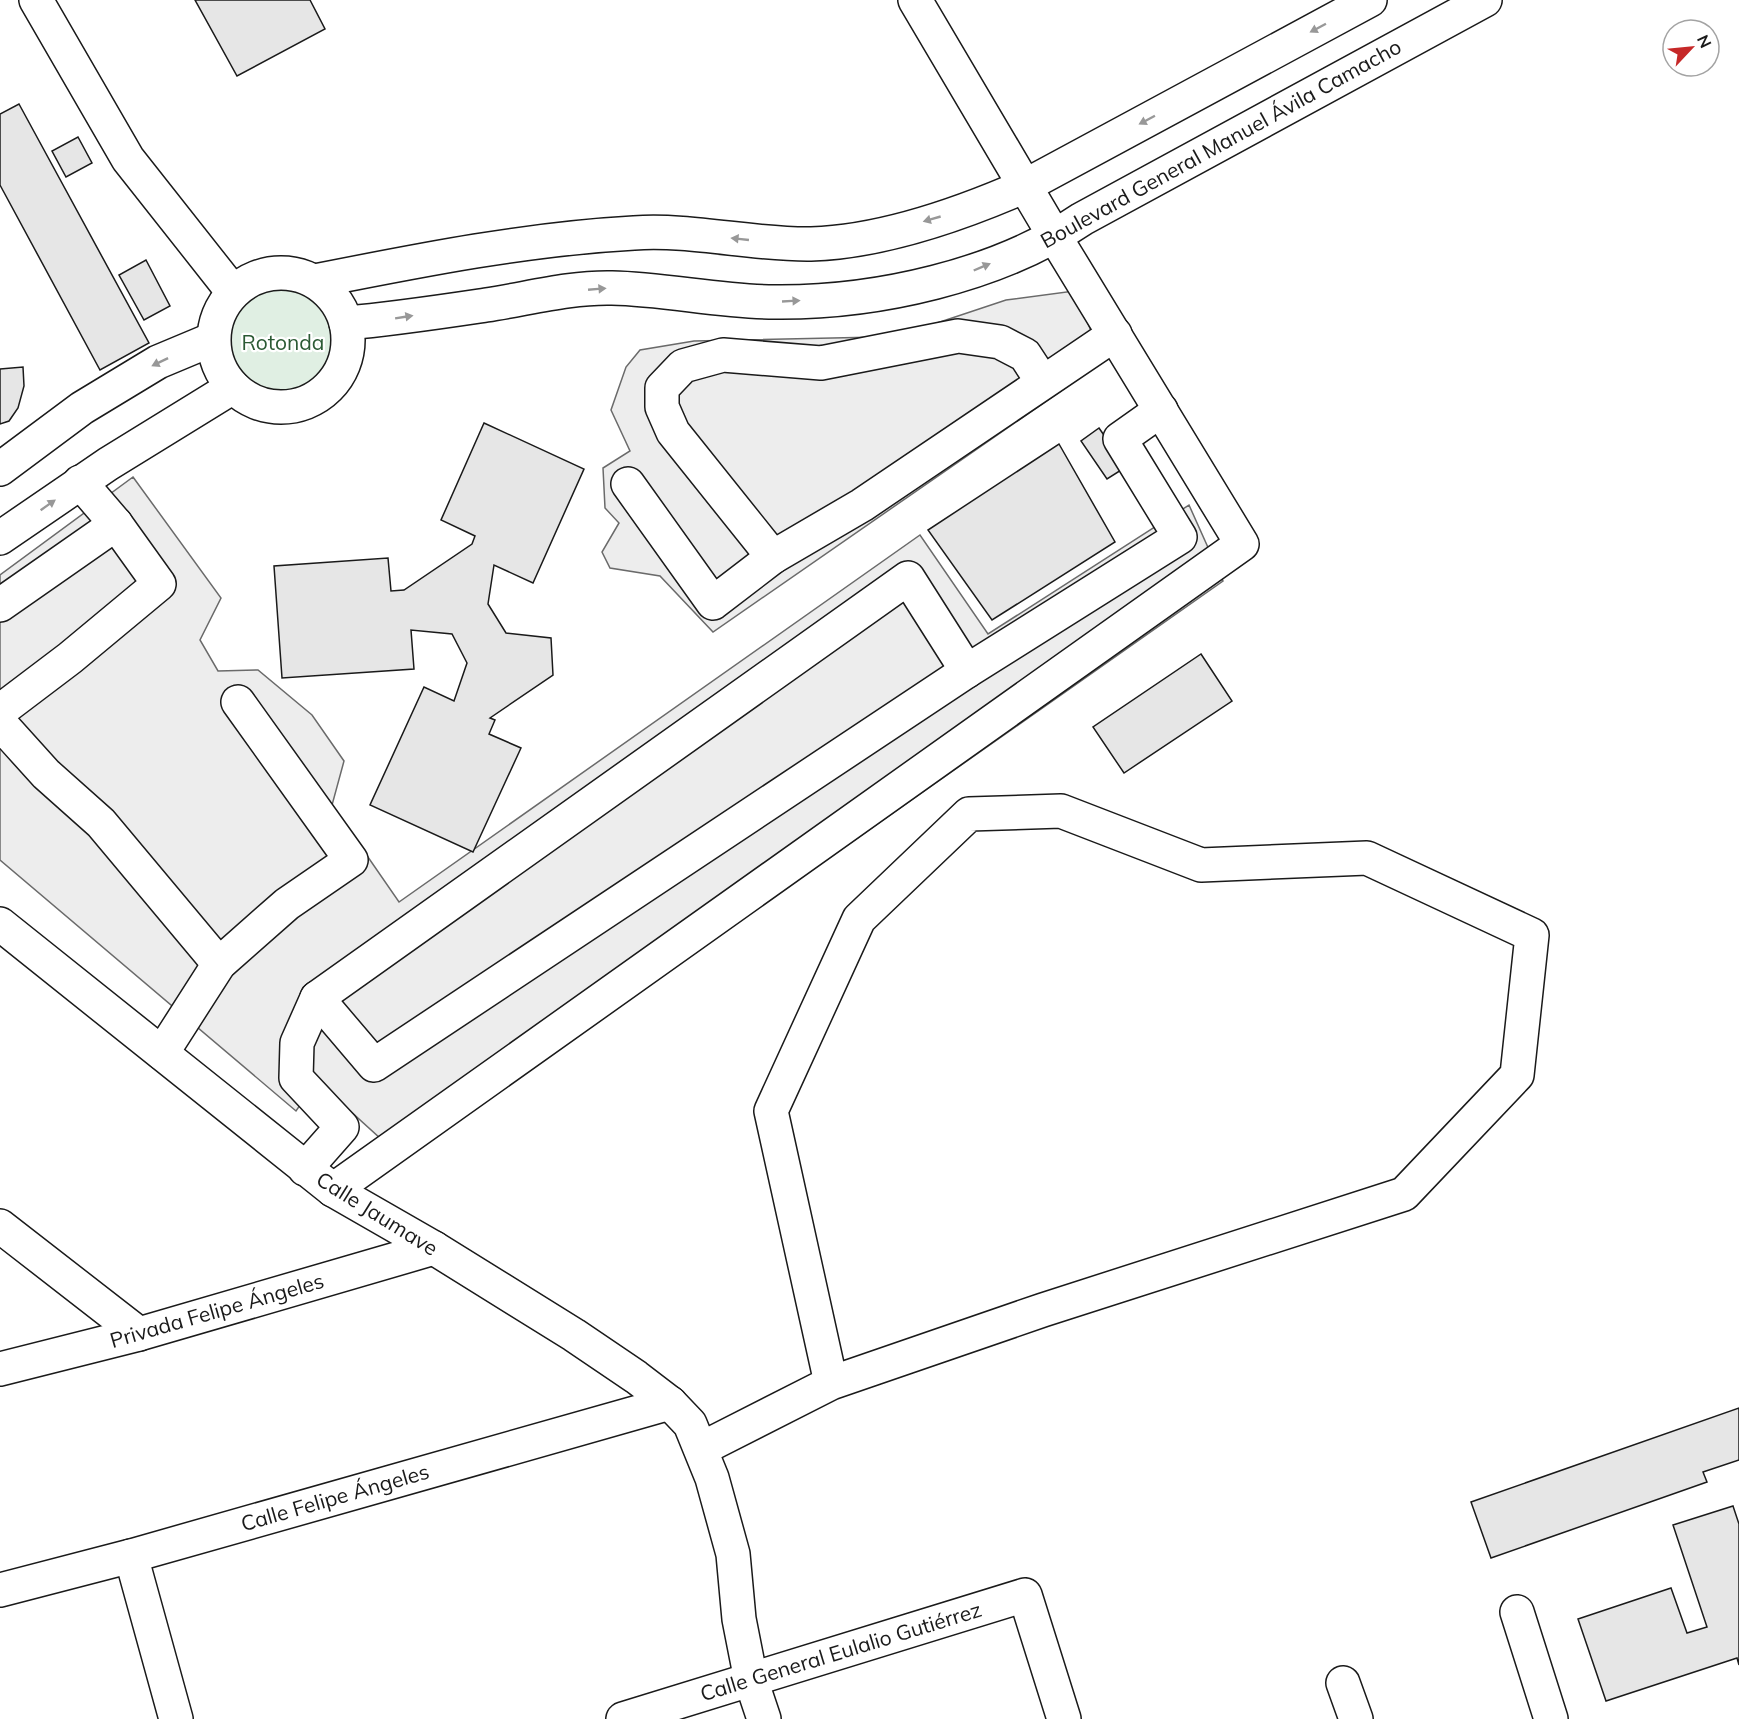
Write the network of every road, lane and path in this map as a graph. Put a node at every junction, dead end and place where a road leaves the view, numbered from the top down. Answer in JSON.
{"nodes":[{"id":1,"x":36,"y":0,"type":"edge"},
{"id":2,"x":915,"y":0,"type":"edge"},
{"id":3,"x":1370,"y":0,"type":"edge"},
{"id":4,"x":1485,"y":0,"type":"edge"},
{"id":5,"x":1025,"y":186,"type":"junction"},
{"id":6,"x":1055,"y":237,"type":"junction"},
{"id":7,"x":315,"y":281,"type":"junction"},
{"id":8,"x":233,"y":292,"type":"junction"},
{"id":9,"x":346,"y":323,"type":"junction"},
{"id":10,"x":1115,"y":334,"type":"junction"},
{"id":11,"x":213,"y":339,"type":"junction"},
{"id":12,"x":1042,"y":381,"type":"junction"},
{"id":13,"x":233,"y":387,"type":"junction"},
{"id":14,"x":1161,"y":410,"type":"junction"},
{"id":15,"x":0,"y":469,"type":"edge"},
{"id":16,"x":80,"y":482,"type":"junction"},
{"id":17,"x":628,"y":484,"type":"dead end"},
{"id":18,"x":116,"y":524,"type":"junction"},
{"id":19,"x":0,"y":538,"type":"edge"},
{"id":20,"x":773,"y":557,"type":"junction"},
{"id":21,"x":0,"y":605,"type":"edge"},
{"id":22,"x":967,"y":671,"type":"junction"},
{"id":23,"x":238,"y":702,"type":"dead end"},
{"id":24,"x":0,"y":711,"type":"edge"},
{"id":25,"x":0,"y":723,"type":"edge"},
{"id":26,"x":0,"y":924,"type":"edge"},
{"id":27,"x":219,"y":964,"type":"junction"},
{"id":28,"x":317,"y":998,"type":"junction"},
{"id":29,"x":162,"y":1053,"type":"junction"},
{"id":30,"x":305,"y":1169,"type":"junction"},
{"id":31,"x":333,"y":1190,"type":"junction"},
{"id":32,"x":0,"y":1226,"type":"edge"},
{"id":33,"x":434,"y":1248,"type":"junction"},
{"id":34,"x":139,"y":1334,"type":"junction"},
{"id":35,"x":0,"y":1369,"type":"edge"},
{"id":36,"x":831,"y":1383,"type":"junction"},
{"id":37,"x":670,"y":1403,"type":"junction"},
{"id":38,"x":701,"y":1449,"type":"junction"},
{"id":39,"x":131,"y":1556,"type":"junction"},
{"id":40,"x":0,"y":1590,"type":"edge"},
{"id":41,"x":1516,"y":1612,"type":"dead end"},
{"id":42,"x":751,"y":1680,"type":"junction"},
{"id":43,"x":1343,"y":1683,"type":"dead end"},
{"id":44,"x":176,"y":1719,"type":"edge"},
{"id":45,"x":623,"y":1719,"type":"edge"},
{"id":46,"x":764,"y":1719,"type":"edge"},
{"id":47,"x":1064,"y":1719,"type":"edge"},
{"id":48,"x":1356,"y":1719,"type":"edge"},
{"id":49,"x":1551,"y":1719,"type":"edge"}],
"edges":[{"from":1,"to":8,"type":"street"},
{"from":2,"to":5,"type":"street"},
{"from":3,"to":5,"type":"street","one_way":true},
{"from":4,"to":6,"type":"street","name":"Boulevard General Manuel Ávila Camacho"},
{"from":5,"to":6,"type":"street"},
{"from":5,"to":7,"type":"street","one_way":true},
{"from":9,"to":6,"type":"street","name":"Boulevard General Manuel Ávila Camacho","one_way":true},
{"from":6,"to":10,"type":"street"},
{"from":7,"to":8,"type":"street"},
{"from":7,"to":9,"type":"street"},
{"from":8,"to":11,"type":"street"},
{"from":9,"to":13,"type":"street"},
{"from":10,"to":12,"type":"street"},
{"from":10,"to":14,"type":"street"},
{"from":11,"to":13,"type":"street"},
{"from":11,"to":15,"type":"street","one_way":true},
{"from":12,"to":20,"type":"street"},
{"from":12,"to":20,"type":"street"},
{"from":13,"to":16,"type":"street"},
{"from":14,"to":22,"type":"street"},
{"from":14,"to":31,"type":"street"},
{"from":16,"to":18,"type":"street"},
{"from":19,"to":16,"type":"street","one_way":true},
{"from":17,"to":20,"type":"street"},
{"from":18,"to":21,"type":"street"},
{"from":18,"to":24,"type":"street"},
{"from":22,"to":28,"type":"street"},
{"from":22,"to":28,"type":"street"},
{"from":23,"to":27,"type":"street"},
{"from":25,"to":27,"type":"street"},
{"from":26,"to":29,"type":"street","name":"Calle Jaumave"},
{"from":27,"to":29,"type":"street"},
{"from":28,"to":30,"type":"street"},
{"from":29,"to":30,"type":"street","name":"Calle Jaumave"},
{"from":30,"to":31,"type":"street","name":"Calle Jaumave"},
{"from":31,"to":33,"type":"street","name":"Calle Jaumave"},
{"from":32,"to":34,"type":"street"},
{"from":33,"to":34,"type":"street","name":"Privada Felipe Ángeles"},
{"from":33,"to":37,"type":"street","name":"Calle Jaumave"},
{"from":34,"to":35,"type":"street","name":"Privada Felipe Ángeles"},
{"from":36,"to":36,"type":"street"},
{"from":36,"to":38,"type":"street"},
{"from":37,"to":38,"type":"street","name":"Calle Jaumave"},
{"from":37,"to":39,"type":"street","name":"Calle Felipe Ángeles"},
{"from":38,"to":42,"type":"street","name":"Calle Jaumave"},
{"from":39,"to":40,"type":"street","name":"Calle Felipe Ángeles"},
{"from":39,"to":44,"type":"street"},
{"from":41,"to":49,"type":"street"},
{"from":42,"to":45,"type":"street","name":"Calle General Eulalio Gutiérrez"},
{"from":42,"to":46,"type":"street","name":"Calle Jaumave"},
{"from":42,"to":47,"type":"street","name":"Calle General Eulalio Gutiérrez"},
{"from":43,"to":48,"type":"street"}]}
